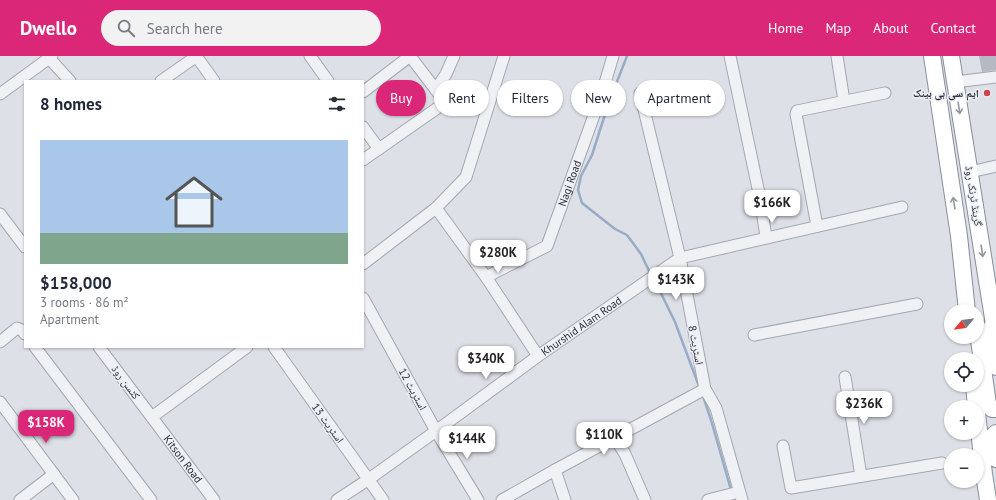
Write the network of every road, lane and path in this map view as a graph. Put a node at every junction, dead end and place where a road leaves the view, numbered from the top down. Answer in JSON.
{"nodes":[{"id":1,"x":310,"y":56,"type":"edge"},
{"id":2,"x":410,"y":56,"type":"edge"},
{"id":3,"x":454,"y":56,"type":"edge"},
{"id":4,"x":504,"y":56,"type":"edge"},
{"id":5,"x":613,"y":56,"type":"edge"},
{"id":6,"x":730,"y":56,"type":"edge"},
{"id":7,"x":837,"y":56,"type":"edge"},
{"id":8,"x":932,"y":56,"type":"edge"},
{"id":9,"x":951,"y":56,"type":"edge"},
{"id":10,"x":50,"y":57,"type":"edge"},
{"id":11,"x":996,"y":77,"type":"edge"},
{"id":12,"x":69,"y":80,"type":"edge"},
{"id":13,"x":162,"y":80,"type":"edge"},
{"id":14,"x":213,"y":80,"type":"edge"},
{"id":15,"x":327,"y":80,"type":"edge"},
{"id":16,"x":442,"y":80,"type":"edge"},
{"id":17,"x":955,"y":82,"type":"junction"},
{"id":18,"x":434,"y":86,"type":"edge"},
{"id":19,"x":364,"y":91,"type":"edge"},
{"id":20,"x":885,"y":93,"type":"dead end"},
{"id":21,"x":0,"y":94,"type":"edge"},
{"id":22,"x":844,"y":101,"type":"junction"},
{"id":23,"x":434,"y":110,"type":"edge"},
{"id":24,"x":646,"y":116,"type":"edge"},
{"id":25,"x":364,"y":128,"type":"edge"},
{"id":26,"x":379,"y":149,"type":"junction"},
{"id":27,"x":364,"y":159,"type":"edge"},
{"id":28,"x":996,"y":166,"type":"edge"},
{"id":29,"x":970,"y":172,"type":"junction"},
{"id":30,"x":902,"y":207,"type":"dead end"},
{"id":31,"x":436,"y":208,"type":"junction"},
{"id":32,"x":0,"y":214,"type":"edge"},
{"id":33,"x":817,"y":226,"type":"junction"},
{"id":34,"x":960,"y":236,"type":"junction"},
{"id":35,"x":766,"y":237,"type":"junction"},
{"id":36,"x":24,"y":246,"type":"edge"},
{"id":37,"x":680,"y":258,"type":"junction"},
{"id":38,"x":364,"y":263,"type":"edge"},
{"id":39,"x":486,"y":277,"type":"junction"},
{"id":40,"x":989,"y":289,"type":"junction"},
{"id":41,"x":364,"y":300,"type":"edge"},
{"id":42,"x":917,"y":304,"type":"dead end"},
{"id":43,"x":966,"y":304,"type":"edge"},
{"id":44,"x":974,"y":304,"type":"edge"},
{"id":45,"x":24,"y":333,"type":"edge"},
{"id":46,"x":754,"y":335,"type":"dead end"},
{"id":47,"x":996,"y":337,"type":"edge"},
{"id":48,"x":0,"y":342,"type":"edge"},
{"id":49,"x":980,"y":344,"type":"edge"},
{"id":50,"x":36,"y":348,"type":"edge"},
{"id":51,"x":100,"y":348,"type":"edge"},
{"id":52,"x":246,"y":348,"type":"edge"},
{"id":53,"x":275,"y":348,"type":"edge"},
{"id":54,"x":538,"y":356,"type":"junction"},
{"id":55,"x":996,"y":367,"type":"edge"},
{"id":56,"x":845,"y":377,"type":"dead end"},
{"id":57,"x":701,"y":391,"type":"junction"},
{"id":58,"x":0,"y":402,"type":"edge"},
{"id":59,"x":996,"y":409,"type":"edge"},
{"id":60,"x":152,"y":417,"type":"junction"},
{"id":61,"x":436,"y":431,"type":"junction"},
{"id":62,"x":996,"y":433,"type":"edge"},
{"id":63,"x":615,"y":438,"type":"junction"},
{"id":64,"x":980,"y":440,"type":"edge"},
{"id":65,"x":783,"y":446,"type":"dead end"},
{"id":66,"x":996,"y":459,"type":"edge"},
{"id":67,"x":942,"y":463,"type":"dead end"},
{"id":68,"x":555,"y":470,"type":"junction"},
{"id":69,"x":54,"y":474,"type":"junction"},
{"id":70,"x":861,"y":476,"type":"junction"},
{"id":71,"x":369,"y":479,"type":"junction"},
{"id":72,"x":736,"y":495,"type":"edge"},
{"id":73,"x":213,"y":499,"type":"edge"},
{"id":74,"x":20,"y":500,"type":"edge"},
{"id":75,"x":73,"y":500,"type":"edge"},
{"id":76,"x":151,"y":500,"type":"edge"},
{"id":77,"x":337,"y":500,"type":"edge"},
{"id":78,"x":383,"y":500,"type":"edge"},
{"id":79,"x":478,"y":500,"type":"edge"},
{"id":80,"x":502,"y":500,"type":"edge"},
{"id":81,"x":565,"y":500,"type":"edge"},
{"id":82,"x":645,"y":500,"type":"edge"},
{"id":83,"x":708,"y":500,"type":"edge"},
{"id":84,"x":988,"y":500,"type":"edge"}],
"edges":[{"from":1,"to":15,"type":"street"},
{"from":2,"to":18,"type":"street"},
{"from":2,"to":19,"type":"street"},
{"from":3,"to":16,"type":"street"},
{"from":4,"to":31,"type":"street"},
{"from":5,"to":39,"type":"street","name":"Nagi Road"},
{"from":6,"to":35,"type":"street"},
{"from":7,"to":22,"type":"street"},
{"from":34,"to":8,"type":"highway","name":"گرینڈ ٹرنک روڈ","one_way":true},
{"from":9,"to":17,"type":"highway","name":"گرینڈ ٹرنک روڈ"},
{"from":10,"to":12,"type":"street"},
{"from":10,"to":21,"type":"street"},
{"from":11,"to":17,"type":"street"},
{"from":13,"to":14,"type":"street"},
{"from":17,"to":29,"type":"highway","name":"گرینڈ ٹرنک روڈ","one_way":true},
{"from":20,"to":22,"type":"street"},
{"from":22,"to":33,"type":"street"},
{"from":23,"to":26,"type":"street"},
{"from":24,"to":37,"type":"street","name":"اسٹریٹ 8"},
{"from":25,"to":26,"type":"street"},
{"from":26,"to":27,"type":"street"},
{"from":28,"to":29,"type":"street"},
{"from":29,"to":40,"type":"highway","name":"گرینڈ ٹرنک روڈ","one_way":true},
{"from":30,"to":33,"type":"street","name":"Khurshid Alam Road"},
{"from":31,"to":38,"type":"street"},
{"from":31,"to":39,"type":"street"},
{"from":32,"to":36,"type":"street"},
{"from":33,"to":35,"type":"street","name":"Khurshid Alam Road"},
{"from":34,"to":43,"type":"highway","name":"گرینڈ ٹرنک روڈ"},
{"from":34,"to":44,"type":"highway"},
{"from":35,"to":37,"type":"street","name":"Khurshid Alam Road"},
{"from":37,"to":54,"type":"street","name":"Khurshid Alam Road"},
{"from":37,"to":57,"type":"street","name":"اسٹریٹ 8"},
{"from":39,"to":54,"type":"street"},
{"from":40,"to":47,"type":"highway","name":"گرینڈ ٹرنک روڈ"},
{"from":40,"to":55,"type":"highway"},
{"from":41,"to":61,"type":"street","name":"اسٹریٹ 12"},
{"from":42,"to":46,"type":"street"},
{"from":45,"to":48,"type":"street"},
{"from":49,"to":59,"type":"highway"},
{"from":50,"to":76,"type":"street"},
{"from":51,"to":60,"type":"street","name":"کٹسن روڈ"},
{"from":52,"to":60,"type":"street"},
{"from":53,"to":71,"type":"street","name":"اسٹریٹ 13"},
{"from":54,"to":61,"type":"street","name":"Khurshid Alam Road"},
{"from":56,"to":70,"type":"street"},
{"from":57,"to":63,"type":"street"},
{"from":57,"to":72,"type":"street","name":"اسٹریٹ 8"},
{"from":58,"to":69,"type":"street"},
{"from":60,"to":73,"type":"street","name":"Kitson Road"},
{"from":61,"to":71,"type":"street","name":"Khurshid Alam Road"},
{"from":61,"to":79,"type":"street","name":"اسٹریٹ 12"},
{"from":62,"to":66,"type":"highway"},
{"from":63,"to":68,"type":"street"},
{"from":63,"to":82,"type":"street"},
{"from":64,"to":84,"type":"highway"},
{"from":65,"to":70,"type":"street"},
{"from":67,"to":70,"type":"street"},
{"from":68,"to":80,"type":"street"},
{"from":68,"to":81,"type":"street"},
{"from":69,"to":74,"type":"street"},
{"from":69,"to":75,"type":"street"},
{"from":71,"to":77,"type":"street","name":"Khurshid Alam Road"},
{"from":71,"to":78,"type":"street","name":"اسٹریٹ 13"},
{"from":72,"to":83,"type":"street"}]}
